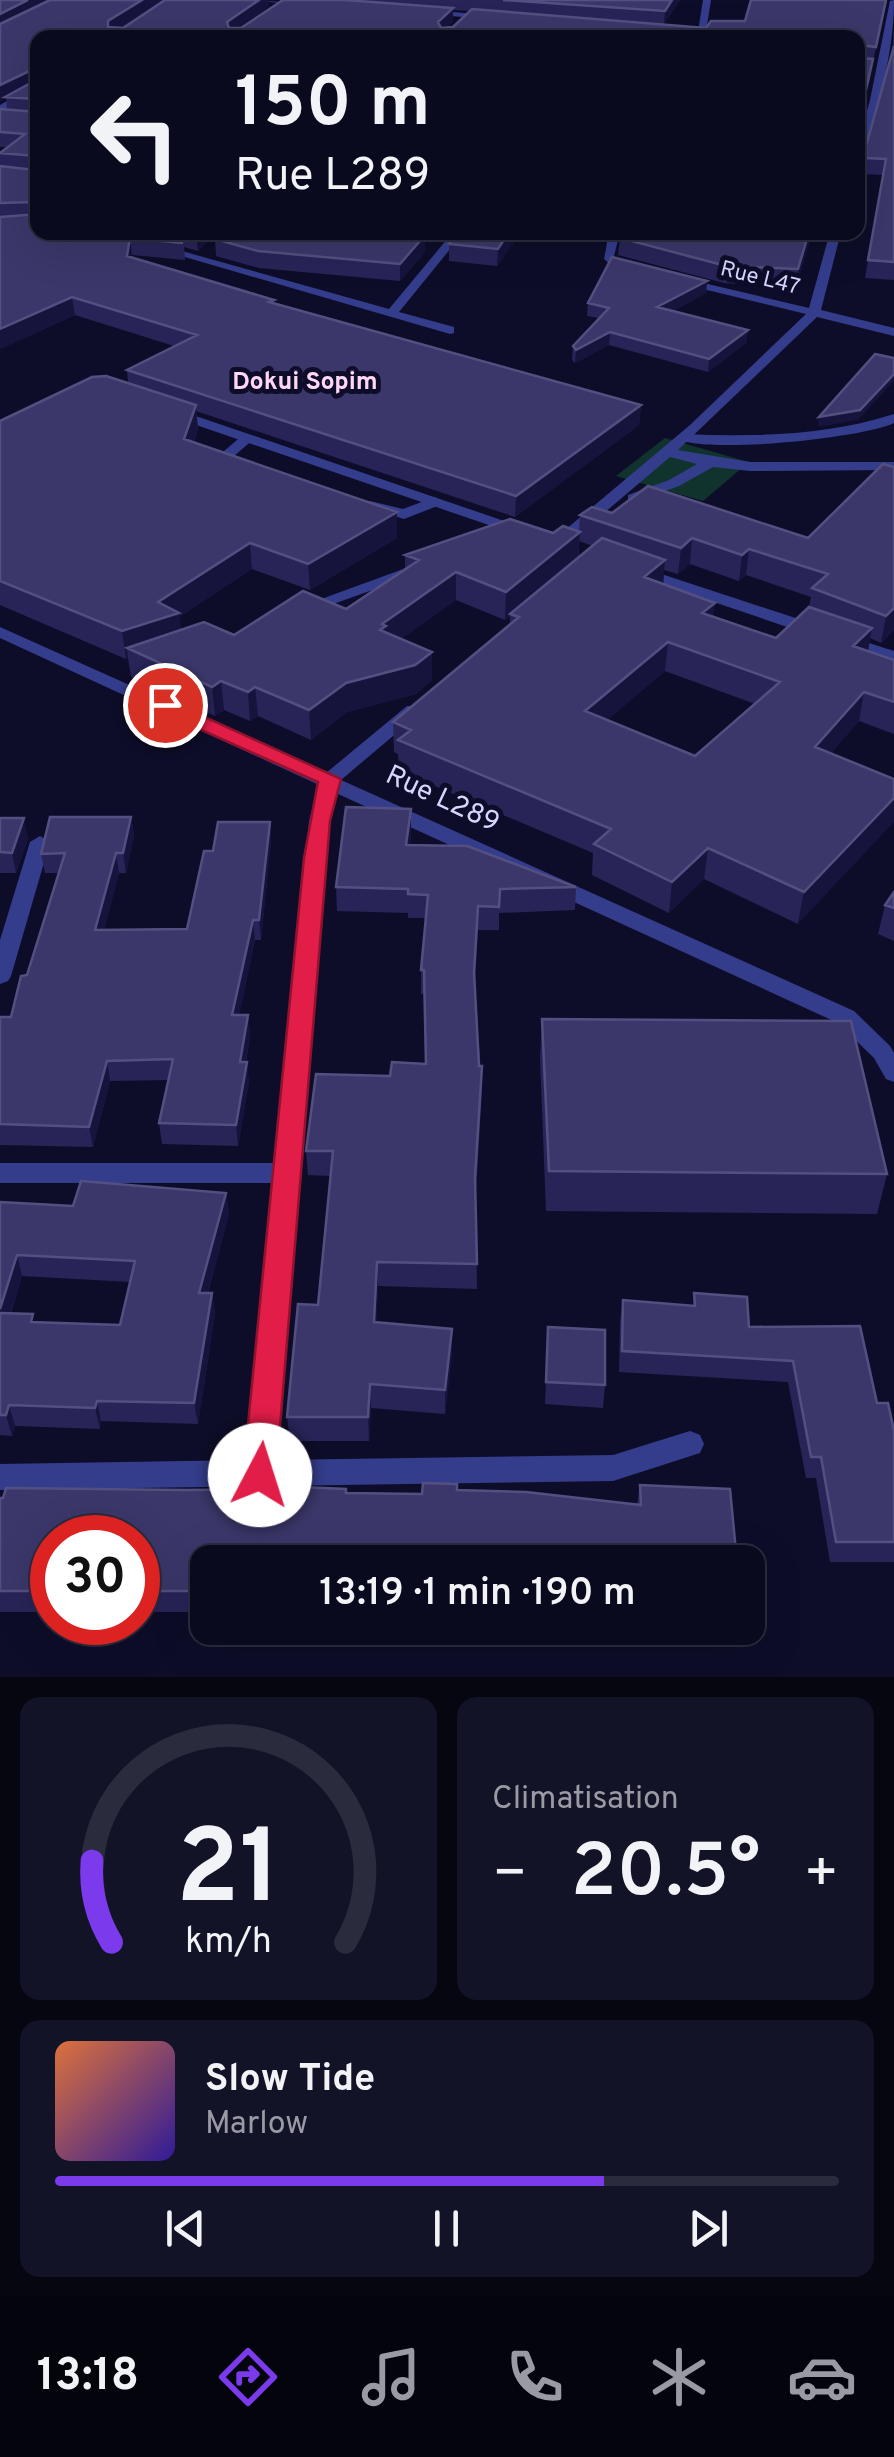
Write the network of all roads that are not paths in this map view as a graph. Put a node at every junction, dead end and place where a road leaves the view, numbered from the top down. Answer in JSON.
{"nodes":[{"id":1,"x":255,"y":0,"type":"edge"},
{"id":2,"x":708,"y":0,"type":"edge"},
{"id":3,"x":894,"y":1,"type":"edge"},
{"id":4,"x":288,"y":2,"type":"junction"},
{"id":5,"x":324,"y":5,"type":"edge"},
{"id":6,"x":274,"y":11,"type":"edge"},
{"id":7,"x":415,"y":12,"type":"edge"},
{"id":8,"x":470,"y":16,"type":"junction"},
{"id":9,"x":508,"y":18,"type":"edge"},
{"id":10,"x":458,"y":26,"type":"edge"},
{"id":11,"x":703,"y":30,"type":"edge"},
{"id":12,"x":30,"y":91,"type":"edge"},
{"id":13,"x":875,"y":100,"type":"junction"},
{"id":14,"x":894,"y":102,"type":"edge"},
{"id":15,"x":0,"y":109,"type":"edge"},
{"id":16,"x":865,"y":134,"type":"edge"},
{"id":17,"x":452,"y":240,"type":"edge"},
{"id":18,"x":613,"y":240,"type":"edge"},
{"id":19,"x":834,"y":240,"type":"edge"},
{"id":20,"x":142,"y":243,"type":"edge"},
{"id":21,"x":652,"y":272,"type":"edge"},
{"id":22,"x":670,"y":277,"type":"edge"},
{"id":23,"x":392,"y":313,"type":"junction"},
{"id":24,"x":814,"y":313,"type":"junction"},
{"id":25,"x":450,"y":330,"type":"dead end"},
{"id":26,"x":894,"y":332,"type":"edge"},
{"id":27,"x":152,"y":405,"type":"edge"},
{"id":28,"x":894,"y":418,"type":"edge"},
{"id":29,"x":248,"y":438,"type":"junction"},
{"id":30,"x":683,"y":438,"type":"junction"},
{"id":31,"x":665,"y":452,"type":"junction"},
{"id":32,"x":708,"y":464,"type":"junction"},
{"id":33,"x":894,"y":466,"type":"edge"},
{"id":34,"x":263,"y":472,"type":"edge"},
{"id":35,"x":354,"y":501,"type":"edge"},
{"id":36,"x":435,"y":502,"type":"junction"},
{"id":37,"x":603,"y":506,"type":"junction"},
{"id":38,"x":523,"y":532,"type":"junction"},
{"id":39,"x":503,"y":540,"type":"edge"},
{"id":40,"x":558,"y":544,"type":"junction"},
{"id":41,"x":583,"y":552,"type":"edge"},
{"id":42,"x":615,"y":563,"type":"edge"},
{"id":43,"x":428,"y":566,"type":"edge"},
{"id":44,"x":287,"y":614,"type":"edge"},
{"id":45,"x":0,"y":632,"type":"edge"},
{"id":46,"x":894,"y":657,"type":"edge"},
{"id":47,"x":434,"y":693,"type":"edge"},
{"id":48,"x":330,"y":779,"type":"junction"},
{"id":49,"x":40,"y":842,"type":"edge"},
{"id":50,"x":0,"y":976,"type":"edge"},
{"id":51,"x":894,"y":1073,"type":"edge"},
{"id":52,"x":0,"y":1174,"type":"edge"},
{"id":53,"x":286,"y":1174,"type":"junction"},
{"id":54,"x":690,"y":1444,"type":"dead end"},
{"id":55,"x":260,"y":1475,"type":"junction"},
{"id":56,"x":0,"y":1477,"type":"edge"}],
"edges":[{"from":1,"to":4,"type":"street"},
{"from":2,"to":11,"type":"street"},
{"from":3,"to":13,"type":"street"},
{"from":4,"to":5,"type":"street"},
{"from":4,"to":6,"type":"street"},
{"from":7,"to":8,"type":"street"},
{"from":8,"to":9,"type":"street"},
{"from":8,"to":10,"type":"street"},
{"from":12,"to":15,"type":"street"},
{"from":13,"to":14,"type":"street"},
{"from":13,"to":16,"type":"street"},
{"from":17,"to":23,"type":"street"},
{"from":18,"to":21,"type":"street"},
{"from":19,"to":24,"type":"street"},
{"from":20,"to":23,"type":"street"},
{"from":22,"to":24,"type":"street","name":"Rue L47"},
{"from":23,"to":25,"type":"street"},
{"from":24,"to":26,"type":"street","name":"Rue L47"},
{"from":24,"to":30,"type":"street"},
{"from":27,"to":29,"type":"street"},
{"from":28,"to":30,"type":"street"},
{"from":29,"to":34,"type":"street"},
{"from":29,"to":36,"type":"street"},
{"from":30,"to":31,"type":"street"},
{"from":31,"to":32,"type":"street"},
{"from":31,"to":37,"type":"street"},
{"from":32,"to":33,"type":"street"},
{"from":32,"to":37,"type":"street"},
{"from":35,"to":36,"type":"street"},
{"from":36,"to":38,"type":"street"},
{"from":37,"to":40,"type":"street"},
{"from":38,"to":39,"type":"street"},
{"from":38,"to":40,"type":"street"},
{"from":40,"to":41,"type":"street"},
{"from":42,"to":46,"type":"street"},
{"from":43,"to":44,"type":"street"},
{"from":45,"to":48,"type":"street","name":"Rue L289"},
{"from":47,"to":48,"type":"street"},
{"from":48,"to":51,"type":"street","name":"Rue L289"},
{"from":48,"to":53,"type":"street"},
{"from":49,"to":50,"type":"street"},
{"from":52,"to":53,"type":"street"},
{"from":53,"to":55,"type":"street"},
{"from":54,"to":55,"type":"street"},
{"from":55,"to":56,"type":"street"}]}
